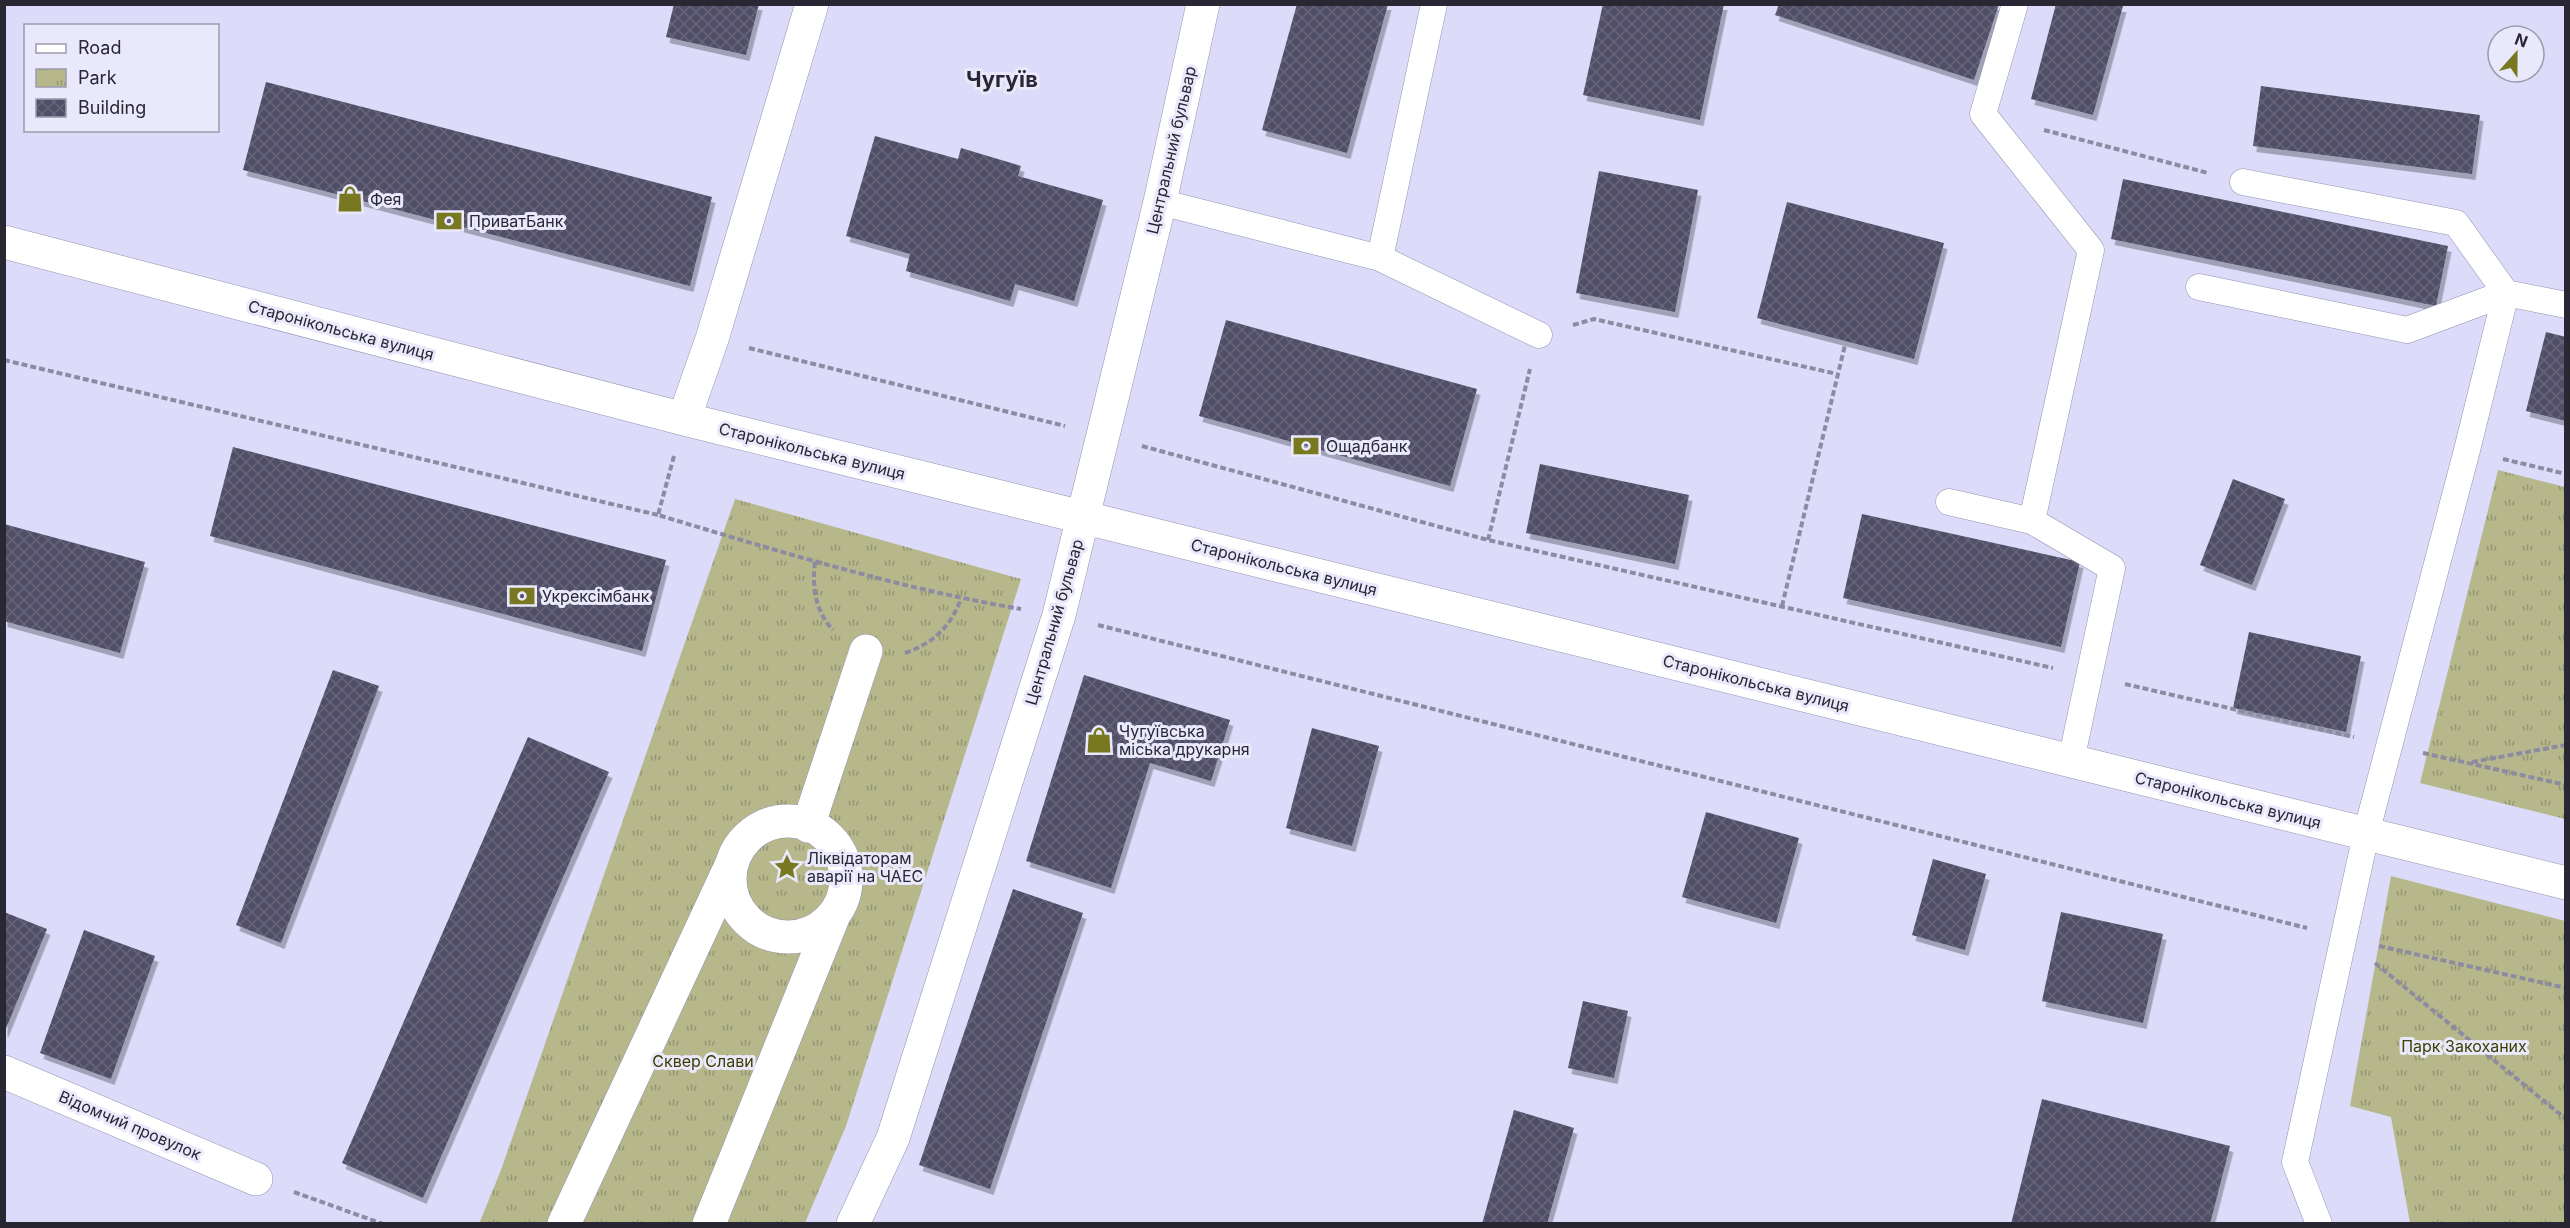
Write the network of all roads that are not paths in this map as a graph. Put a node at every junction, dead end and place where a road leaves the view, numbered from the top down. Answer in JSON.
{"nodes":[{"id":1,"x":812,"y":4,"type":"edge"},
{"id":2,"x":1203,"y":4,"type":"edge"},
{"id":3,"x":1434,"y":4,"type":"edge"},
{"id":4,"x":2015,"y":4,"type":"edge"},
{"id":5,"x":2243,"y":182,"type":"road end"},
{"id":6,"x":1160,"y":202,"type":"junction"},
{"id":7,"x":4,"y":242,"type":"edge"},
{"id":8,"x":1380,"y":258,"type":"junction"},
{"id":9,"x":2199,"y":287,"type":"dead end"},
{"id":10,"x":2506,"y":293,"type":"junction"},
{"id":11,"x":2565,"y":305,"type":"edge"},
{"id":12,"x":1539,"y":335,"type":"road end"},
{"id":13,"x":684,"y":419,"type":"junction"},
{"id":14,"x":1949,"y":502,"type":"dead end"},
{"id":15,"x":1083,"y":517,"type":"junction"},
{"id":16,"x":2032,"y":521,"type":"junction"},
{"id":17,"x":866,"y":651,"type":"dead end"},
{"id":18,"x":2071,"y":761,"type":"junction"},
{"id":19,"x":808,"y":826,"type":"junction"},
{"id":20,"x":2366,"y":834,"type":"junction"},
{"id":21,"x":733,"y":861,"type":"junction"},
{"id":22,"x":2565,"y":883,"type":"edge"},
{"id":23,"x":834,"y":915,"type":"junction"},
{"id":24,"x":4,"y":1072,"type":"edge"},
{"id":25,"x":256,"y":1179,"type":"road end"},
{"id":26,"x":564,"y":1224,"type":"edge"},
{"id":27,"x":709,"y":1224,"type":"edge"},
{"id":28,"x":854,"y":1224,"type":"edge"},
{"id":29,"x":2319,"y":1224,"type":"edge"}],
"edges":[{"from":1,"to":13,"type":"street"},
{"from":2,"to":6,"type":"street","name":"Центральний бульвар"},
{"from":3,"to":8,"type":"lane"},
{"from":4,"to":16,"type":"lane"},
{"from":5,"to":10,"type":"lane"},
{"from":6,"to":8,"type":"lane"},
{"from":6,"to":15,"type":"street","name":"Центральний бульвар"},
{"from":7,"to":13,"type":"street","name":"Старонікольська вулиця"},
{"from":8,"to":12,"type":"lane"},
{"from":9,"to":10,"type":"lane"},
{"from":10,"to":11,"type":"lane"},
{"from":10,"to":20,"type":"lane"},
{"from":13,"to":15,"type":"street","name":"Старонікольська вулиця"},
{"from":14,"to":16,"type":"lane"},
{"from":15,"to":18,"type":"street","name":"Старонікольська вулиця"},
{"from":15,"to":28,"type":"street","name":"Центральний бульвар"},
{"from":16,"to":18,"type":"lane"},
{"from":17,"to":19,"type":"street"},
{"from":18,"to":20,"type":"street","name":"Старонікольська вулиця"},
{"from":19,"to":21,"type":"street"},
{"from":19,"to":23,"type":"street"},
{"from":20,"to":22,"type":"street","name":"Старонікольська вулиця"},
{"from":20,"to":29,"type":"lane"},
{"from":21,"to":23,"type":"street"},
{"from":21,"to":26,"type":"street"},
{"from":23,"to":27,"type":"street"},
{"from":24,"to":25,"type":"street","name":"Відомчий провулок"}]}
